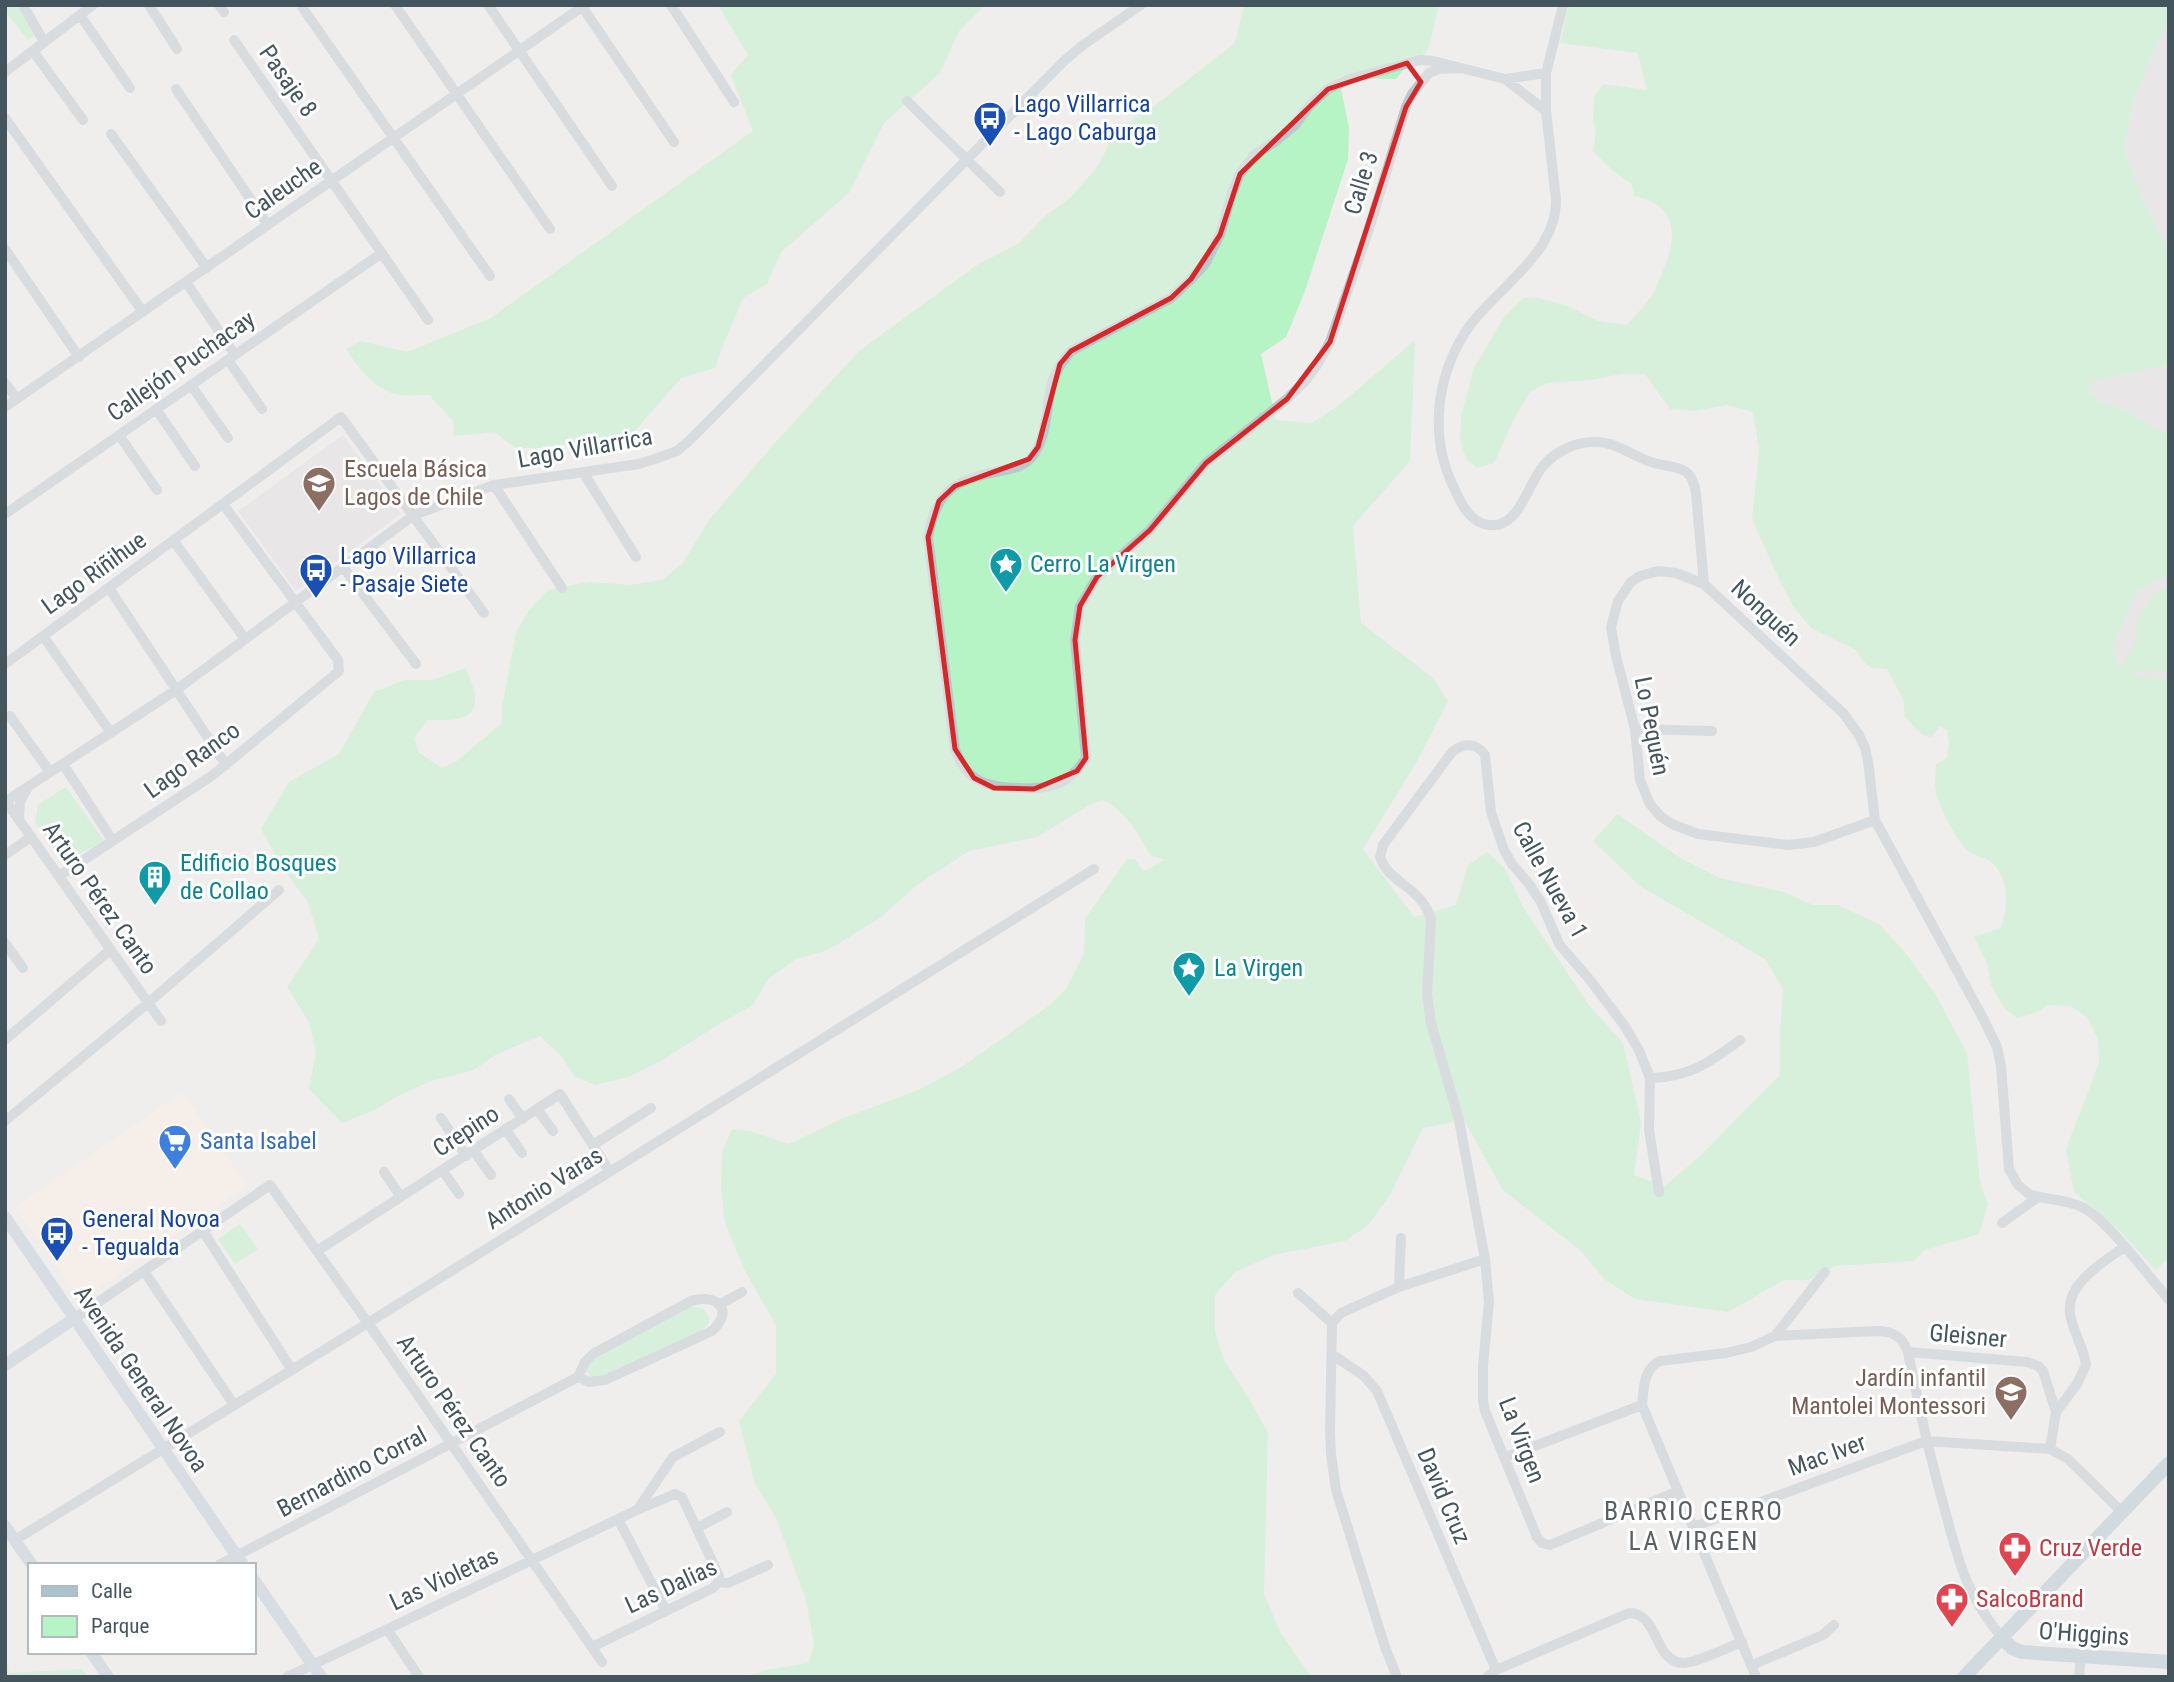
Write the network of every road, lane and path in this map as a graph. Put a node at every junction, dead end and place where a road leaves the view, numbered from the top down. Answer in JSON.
{"nodes":[{"id":1,"x":23,"y":5,"type":"edge"},
{"id":2,"x":93,"y":5,"type":"edge"},
{"id":3,"x":149,"y":5,"type":"edge"},
{"id":4,"x":395,"y":5,"type":"edge"},
{"id":5,"x":488,"y":5,"type":"edge"},
{"id":6,"x":671,"y":5,"type":"edge"},
{"id":7,"x":1141,"y":5,"type":"edge"},
{"id":8,"x":1563,"y":5,"type":"edge"},
{"id":9,"x":302,"y":6,"type":"edge"},
{"id":10,"x":583,"y":6,"type":"edge"},
{"id":11,"x":80,"y":15,"type":"junction"},
{"id":12,"x":234,"y":40,"type":"dead end"},
{"id":13,"x":44,"y":42,"type":"junction"},
{"id":14,"x":177,"y":49,"type":"dead end"},
{"id":15,"x":33,"y":51,"type":"junction"},
{"id":16,"x":519,"y":51,"type":"junction"},
{"id":17,"x":1408,"y":63,"type":"junction"},
{"id":18,"x":1461,"y":68,"type":"junction"},
{"id":19,"x":5,"y":72,"type":"edge"},
{"id":20,"x":1546,"y":74,"type":"junction"},
{"id":21,"x":1505,"y":79,"type":"junction"},
{"id":22,"x":1421,"y":82,"type":"junction"},
{"id":23,"x":130,"y":88,"type":"dead end"},
{"id":24,"x":176,"y":89,"type":"dead end"},
{"id":25,"x":457,"y":94,"type":"junction"},
{"id":26,"x":734,"y":102,"type":"dead end"},
{"id":27,"x":907,"y":102,"type":"dead end"},
{"id":28,"x":1546,"y":111,"type":"junction"},
{"id":29,"x":5,"y":118,"type":"edge"},
{"id":30,"x":83,"y":120,"type":"dead end"},
{"id":31,"x":111,"y":134,"type":"dead end"},
{"id":32,"x":394,"y":138,"type":"junction"},
{"id":33,"x":674,"y":142,"type":"dead end"},
{"id":34,"x":967,"y":160,"type":"junction"},
{"id":35,"x":332,"y":181,"type":"junction"},
{"id":36,"x":611,"y":186,"type":"dead end"},
{"id":37,"x":1000,"y":192,"type":"dead end"},
{"id":38,"x":268,"y":225,"type":"junction"},
{"id":39,"x":550,"y":229,"type":"dead end"},
{"id":40,"x":5,"y":249,"type":"edge"},
{"id":41,"x":382,"y":253,"type":"junction"},
{"id":42,"x":207,"y":268,"type":"junction"},
{"id":43,"x":490,"y":276,"type":"dead end"},
{"id":44,"x":186,"y":282,"type":"junction"},
{"id":45,"x":143,"y":312,"type":"junction"},
{"id":46,"x":428,"y":320,"type":"dead end"},
{"id":47,"x":79,"y":357,"type":"junction"},
{"id":48,"x":231,"y":357,"type":"junction"},
{"id":49,"x":5,"y":383,"type":"edge"},
{"id":50,"x":191,"y":385,"type":"junction"},
{"id":51,"x":17,"y":399,"type":"junction"},
{"id":52,"x":5,"y":407,"type":"edge"},
{"id":53,"x":156,"y":409,"type":"junction"},
{"id":54,"x":262,"y":409,"type":"dead end"},
{"id":55,"x":119,"y":435,"type":"junction"},
{"id":56,"x":228,"y":438,"type":"dead end"},
{"id":57,"x":195,"y":466,"type":"dead end"},
{"id":58,"x":583,"y":472,"type":"junction"},
{"id":59,"x":494,"y":485,"type":"junction"},
{"id":60,"x":158,"y":490,"type":"dead end"},
{"id":61,"x":223,"y":504,"type":"junction"},
{"id":62,"x":5,"y":514,"type":"edge"},
{"id":63,"x":414,"y":516,"type":"junction"},
{"id":64,"x":173,"y":540,"type":"junction"},
{"id":65,"x":636,"y":557,"type":"dead end"},
{"id":66,"x":343,"y":567,"type":"junction"},
{"id":67,"x":1704,"y":584,"type":"junction"},
{"id":68,"x":109,"y":588,"type":"junction"},
{"id":69,"x":562,"y":588,"type":"dead end"},
{"id":70,"x":296,"y":602,"type":"junction"},
{"id":71,"x":484,"y":613,"type":"dead end"},
{"id":72,"x":43,"y":636,"type":"junction"},
{"id":73,"x":245,"y":639,"type":"junction"},
{"id":74,"x":5,"y":664,"type":"edge"},
{"id":75,"x":416,"y":664,"type":"dead end"},
{"id":76,"x":176,"y":690,"type":"junction"},
{"id":77,"x":10,"y":716,"type":"dead end"},
{"id":78,"x":1635,"y":729,"type":"junction"},
{"id":79,"x":1712,"y":731,"type":"dead end"},
{"id":80,"x":111,"y":733,"type":"junction"},
{"id":81,"x":63,"y":764,"type":"junction"},
{"id":82,"x":226,"y":765,"type":"junction"},
{"id":83,"x":50,"y":772,"type":"junction"},
{"id":84,"x":29,"y":786,"type":"junction"},
{"id":85,"x":6,"y":800,"type":"edge"},
{"id":86,"x":19,"y":819,"type":"junction"},
{"id":87,"x":1875,"y":820,"type":"junction"},
{"id":88,"x":31,"y":837,"type":"junction"},
{"id":89,"x":113,"y":841,"type":"junction"},
{"id":90,"x":1381,"y":851,"type":"joint"},
{"id":91,"x":5,"y":855,"type":"edge"},
{"id":92,"x":1094,"y":869,"type":"dead end"},
{"id":93,"x":58,"y":876,"type":"junction"},
{"id":94,"x":279,"y":890,"type":"dead end"},
{"id":95,"x":5,"y":943,"type":"edge"},
{"id":96,"x":110,"y":950,"type":"junction"},
{"id":97,"x":23,"y":968,"type":"dead end"},
{"id":98,"x":148,"y":1003,"type":"junction"},
{"id":99,"x":160,"y":1021,"type":"dead end"},
{"id":100,"x":5,"y":1040,"type":"edge"},
{"id":101,"x":1740,"y":1040,"type":"dead end"},
{"id":102,"x":1650,"y":1078,"type":"junction"},
{"id":103,"x":509,"y":1099,"type":"dead end"},
{"id":104,"x":651,"y":1108,"type":"dead end"},
{"id":105,"x":537,"y":1109,"type":"junction"},
{"id":106,"x":442,"y":1118,"type":"dead end"},
{"id":107,"x":523,"y":1119,"type":"junction"},
{"id":108,"x":5,"y":1121,"type":"edge"},
{"id":109,"x":506,"y":1130,"type":"junction"},
{"id":110,"x":553,"y":1131,"type":"dead end"},
{"id":111,"x":593,"y":1145,"type":"junction"},
{"id":112,"x":470,"y":1153,"type":"junction"},
{"id":113,"x":522,"y":1153,"type":"dead end"},
{"id":114,"x":443,"y":1171,"type":"junction"},
{"id":115,"x":384,"y":1172,"type":"dead end"},
{"id":116,"x":610,"y":1172,"type":"junction"},
{"id":117,"x":491,"y":1175,"type":"dead end"},
{"id":118,"x":1659,"y":1192,"type":"dead end"},
{"id":119,"x":459,"y":1194,"type":"dead end"},
{"id":120,"x":401,"y":1197,"type":"junction"},
{"id":121,"x":2038,"y":1197,"type":"junction"},
{"id":122,"x":5,"y":1217,"type":"edge"},
{"id":123,"x":2002,"y":1223,"type":"dead end"},
{"id":124,"x":204,"y":1231,"type":"junction"},
{"id":125,"x":1401,"y":1238,"type":"dead end"},
{"id":126,"x":2124,"y":1247,"type":"junction"},
{"id":127,"x":317,"y":1251,"type":"junction"},
{"id":128,"x":1485,"y":1259,"type":"junction"},
{"id":129,"x":144,"y":1271,"type":"junction"},
{"id":130,"x":1825,"y":1272,"type":"dead end"},
{"id":131,"x":1399,"y":1287,"type":"junction"},
{"id":132,"x":742,"y":1292,"type":"dead end"},
{"id":133,"x":1298,"y":1293,"type":"dead end"},
{"id":134,"x":2169,"y":1300,"type":"edge"},
{"id":135,"x":719,"y":1305,"type":"junction"},
{"id":136,"x":75,"y":1318,"type":"junction"},
{"id":137,"x":368,"y":1323,"type":"junction"},
{"id":138,"x":1332,"y":1323,"type":"junction"},
{"id":139,"x":1775,"y":1336,"type":"junction"},
{"id":140,"x":1908,"y":1352,"type":"junction"},
{"id":141,"x":1333,"y":1355,"type":"junction"},
{"id":142,"x":5,"y":1365,"type":"edge"},
{"id":143,"x":292,"y":1370,"type":"junction"},
{"id":144,"x":578,"y":1377,"type":"junction"},
{"id":145,"x":234,"y":1405,"type":"junction"},
{"id":146,"x":1642,"y":1405,"type":"junction"},
{"id":147,"x":2056,"y":1412,"type":"junction"},
{"id":148,"x":720,"y":1432,"type":"dead end"},
{"id":149,"x":1926,"y":1441,"type":"junction"},
{"id":150,"x":451,"y":1443,"type":"junction"},
{"id":151,"x":163,"y":1449,"type":"junction"},
{"id":152,"x":2050,"y":1449,"type":"junction"},
{"id":153,"x":1506,"y":1457,"type":"junction"},
{"id":154,"x":2169,"y":1463,"type":"edge"},
{"id":155,"x":1678,"y":1490,"type":"junction"},
{"id":156,"x":637,"y":1510,"type":"junction"},
{"id":157,"x":727,"y":1512,"type":"dead end"},
{"id":158,"x":2122,"y":1512,"type":"junction"},
{"id":159,"x":618,"y":1519,"type":"junction"},
{"id":160,"x":5,"y":1526,"type":"edge"},
{"id":161,"x":1693,"y":1527,"type":"junction"},
{"id":162,"x":697,"y":1528,"type":"junction"},
{"id":163,"x":15,"y":1540,"type":"junction"},
{"id":164,"x":240,"y":1560,"type":"edge"},
{"id":165,"x":532,"y":1560,"type":"junction"},
{"id":166,"x":31,"y":1563,"type":"edge"},
{"id":167,"x":768,"y":1565,"type":"dead end"},
{"id":168,"x":256,"y":1583,"type":"edge"},
{"id":169,"x":718,"y":1583,"type":"junction"},
{"id":170,"x":666,"y":1611,"type":"junction"},
{"id":171,"x":1834,"y":1625,"type":"dead end"},
{"id":172,"x":387,"y":1629,"type":"junction"},
{"id":173,"x":2002,"y":1638,"type":"junction"},
{"id":174,"x":1742,"y":1642,"type":"junction"},
{"id":175,"x":592,"y":1647,"type":"junction"},
{"id":176,"x":92,"y":1654,"type":"edge"},
{"id":177,"x":2081,"y":1656,"type":"junction"},
{"id":178,"x":602,"y":1662,"type":"dead end"},
{"id":179,"x":2169,"y":1662,"type":"edge"},
{"id":180,"x":313,"y":1665,"type":"junction"},
{"id":181,"x":1752,"y":1665,"type":"junction"},
{"id":182,"x":1496,"y":1670,"type":"junction"},
{"id":183,"x":108,"y":1677,"type":"edge"},
{"id":184,"x":287,"y":1677,"type":"edge"},
{"id":185,"x":321,"y":1677,"type":"edge"},
{"id":186,"x":419,"y":1677,"type":"edge"},
{"id":187,"x":1397,"y":1677,"type":"edge"},
{"id":188,"x":1487,"y":1677,"type":"edge"},
{"id":189,"x":1756,"y":1677,"type":"edge"},
{"id":190,"x":1964,"y":1677,"type":"edge"},
{"id":191,"x":2079,"y":1677,"type":"edge"}],
"edges":[{"from":1,"to":13,"type":"street"},
{"from":2,"to":11,"type":"street"},
{"from":3,"to":14,"type":"street"},
{"from":4,"to":25,"type":"street"},
{"from":5,"to":16,"type":"street"},
{"from":6,"to":26,"type":"street"},
{"from":7,"to":34,"type":"street","name":"Lago Villarrica"},
{"from":8,"to":20,"type":"street","name":"Nonguén"},
{"from":9,"to":32,"type":"street"},
{"from":10,"to":16,"type":"street","name":"Caleuche"},
{"from":10,"to":33,"type":"street"},
{"from":11,"to":13,"type":"street"},
{"from":11,"to":23,"type":"street"},
{"from":12,"to":35,"type":"street","name":"Pasaje 8"},
{"from":13,"to":15,"type":"street"},
{"from":15,"to":19,"type":"street"},
{"from":15,"to":30,"type":"street"},
{"from":16,"to":25,"type":"street","name":"Caleuche"},
{"from":16,"to":36,"type":"street"},
{"from":17,"to":18,"type":"street"},
{"from":17,"to":22,"type":"street"},
{"from":17,"to":22,"type":"street","name":"Calle 3"},
{"from":18,"to":21,"type":"street"},
{"from":18,"to":22,"type":"street"},
{"from":20,"to":21,"type":"street"},
{"from":20,"to":28,"type":"street","name":"Nonguén"},
{"from":21,"to":28,"type":"street"},
{"from":24,"to":38,"type":"street"},
{"from":25,"to":32,"type":"street","name":"Caleuche"},
{"from":25,"to":39,"type":"street"},
{"from":27,"to":34,"type":"street"},
{"from":28,"to":67,"type":"street","name":"Nonguén"},
{"from":29,"to":45,"type":"street"},
{"from":31,"to":42,"type":"street"},
{"from":32,"to":35,"type":"street","name":"Caleuche"},
{"from":32,"to":43,"type":"street"},
{"from":34,"to":37,"type":"street"},
{"from":34,"to":58,"type":"street","name":"Lago Villarrica"},
{"from":35,"to":38,"type":"street","name":"Caleuche"},
{"from":35,"to":41,"type":"street","name":"Pasaje 8"},
{"from":38,"to":42,"type":"street","name":"Caleuche"},
{"from":40,"to":47,"type":"street"},
{"from":41,"to":46,"type":"street","name":"Pasaje 8"},
{"from":41,"to":48,"type":"street","name":"Callejón Puchacay"},
{"from":42,"to":44,"type":"street","name":"Caleuche"},
{"from":44,"to":45,"type":"street","name":"Caleuche"},
{"from":44,"to":48,"type":"street"},
{"from":45,"to":47,"type":"street","name":"Caleuche"},
{"from":47,"to":51,"type":"street","name":"Caleuche"},
{"from":48,"to":50,"type":"street","name":"Callejón Puchacay"},
{"from":48,"to":54,"type":"street"},
{"from":49,"to":51,"type":"street"},
{"from":50,"to":53,"type":"street","name":"Callejón Puchacay"},
{"from":50,"to":56,"type":"street"},
{"from":51,"to":52,"type":"street","name":"Caleuche"},
{"from":53,"to":55,"type":"street","name":"Callejón Puchacay"},
{"from":53,"to":57,"type":"street"},
{"from":55,"to":60,"type":"street"},
{"from":55,"to":62,"type":"street","name":"Callejón Puchacay"},
{"from":58,"to":59,"type":"street","name":"Lago Villarrica"},
{"from":58,"to":65,"type":"street"},
{"from":59,"to":63,"type":"street","name":"Lago Villarrica"},
{"from":59,"to":69,"type":"street"},
{"from":61,"to":63,"type":"street","name":"Lago Riñihue"},
{"from":61,"to":64,"type":"street","name":"Lago Riñihue"},
{"from":61,"to":70,"type":"street"},
{"from":63,"to":66,"type":"street","name":"Lago Villarrica"},
{"from":63,"to":71,"type":"street"},
{"from":64,"to":68,"type":"street","name":"Lago Riñihue"},
{"from":64,"to":73,"type":"street","name":"Lago Riñihue"},
{"from":66,"to":70,"type":"street","name":"Lago Villarrica"},
{"from":66,"to":75,"type":"street"},
{"from":67,"to":78,"type":"street","name":"Lo Pequén"},
{"from":67,"to":87,"type":"street","name":"Nonguén"},
{"from":68,"to":72,"type":"street","name":"Lago Riñihue"},
{"from":68,"to":76,"type":"street"},
{"from":70,"to":73,"type":"street","name":"Lago Villarrica"},
{"from":70,"to":82,"type":"street","name":"Lago Ranco"},
{"from":72,"to":74,"type":"street","name":"Lago Riñihue"},
{"from":72,"to":80,"type":"street"},
{"from":73,"to":76,"type":"street","name":"Lago Villarrica"},
{"from":76,"to":80,"type":"street","name":"Lago Villarrica"},
{"from":76,"to":82,"type":"street"},
{"from":77,"to":83,"type":"street"},
{"from":78,"to":79,"type":"street"},
{"from":78,"to":87,"type":"street","name":"Lo Pequén"},
{"from":80,"to":81,"type":"street","name":"Lago Villarrica"},
{"from":81,"to":83,"type":"street","name":"Lago Villarrica"},
{"from":81,"to":89,"type":"street"},
{"from":82,"to":89,"type":"street","name":"Lago Ranco"},
{"from":83,"to":84,"type":"street","name":"Lago Villarrica"},
{"from":84,"to":85,"type":"street","name":"Lago Villarrica"},
{"from":84,"to":86,"type":"street"},
{"from":85,"to":86,"type":"street","name":"Arturo Pérez Canto"},
{"from":86,"to":88,"type":"street","name":"Arturo Pérez Canto"},
{"from":87,"to":121,"type":"street","name":"Nonguén"},
{"from":88,"to":91,"type":"street"},
{"from":88,"to":93,"type":"street","name":"Arturo Pérez Canto"},
{"from":89,"to":93,"type":"street","name":"Lago Ranco"},
{"from":90,"to":102,"type":"street","name":"Calle Nueva 1"},
{"from":90,"to":128,"type":"street","name":"La Virgen"},
{"from":92,"to":116,"type":"street","name":"Antonio Varas"},
{"from":93,"to":96,"type":"street","name":"Arturo Pérez Canto"},
{"from":94,"to":98,"type":"street"},
{"from":95,"to":97,"type":"street"},
{"from":96,"to":98,"type":"street","name":"Arturo Pérez Canto"},
{"from":96,"to":100,"type":"street"},
{"from":98,"to":99,"type":"street","name":"Arturo Pérez Canto"},
{"from":98,"to":108,"type":"street"},
{"from":101,"to":102,"type":"street"},
{"from":102,"to":118,"type":"street","name":"Calle Nueva 1"},
{"from":103,"to":107,"type":"street"},
{"from":104,"to":111,"type":"street"},
{"from":105,"to":107,"type":"street","name":"Crepino"},
{"from":105,"to":110,"type":"street"},
{"from":105,"to":111,"type":"street","name":"Crepino"},
{"from":106,"to":112,"type":"street"},
{"from":107,"to":109,"type":"street","name":"Crepino"},
{"from":109,"to":112,"type":"street","name":"Crepino"},
{"from":109,"to":113,"type":"street"},
{"from":111,"to":116,"type":"street","name":"Crepino"},
{"from":112,"to":114,"type":"street","name":"Crepino"},
{"from":112,"to":117,"type":"street"},
{"from":114,"to":119,"type":"street"},
{"from":114,"to":120,"type":"street","name":"Crepino"},
{"from":115,"to":120,"type":"street"},
{"from":116,"to":137,"type":"street","name":"Antonio Varas"},
{"from":120,"to":127,"type":"street","name":"Crepino"},
{"from":121,"to":123,"type":"street"},
{"from":121,"to":126,"type":"street","name":"Nonguén"},
{"from":122,"to":136,"type":"main road","name":"Avenida General Novoa"},
{"from":124,"to":127,"type":"street","name":"Arturo Pérez Canto"},
{"from":124,"to":129,"type":"street"},
{"from":124,"to":143,"type":"street"},
{"from":125,"to":131,"type":"street"},
{"from":126,"to":134,"type":"street","name":"Nonguén"},
{"from":126,"to":147,"type":"street"},
{"from":127,"to":137,"type":"street","name":"Arturo Pérez Canto"},
{"from":128,"to":131,"type":"street"},
{"from":128,"to":153,"type":"street","name":"La Virgen"},
{"from":129,"to":136,"type":"street"},
{"from":129,"to":145,"type":"street"},
{"from":130,"to":139,"type":"street"},
{"from":131,"to":138,"type":"street"},
{"from":132,"to":135,"type":"street"},
{"from":133,"to":138,"type":"street"},
{"from":135,"to":144,"type":"street","name":"Bernardino Corral"},
{"from":135,"to":144,"type":"street","name":"Bernardino Corral"},
{"from":136,"to":142,"type":"main road"},
{"from":136,"to":151,"type":"main road","name":"Avenida General Novoa"},
{"from":137,"to":143,"type":"street","name":"Antonio Varas"},
{"from":137,"to":150,"type":"street","name":"Arturo Pérez Canto"},
{"from":138,"to":141,"type":"street"},
{"from":139,"to":140,"type":"street","name":"Gleisner"},
{"from":139,"to":146,"type":"street","name":"Gleisner"},
{"from":140,"to":147,"type":"street","name":"Gleisner"},
{"from":140,"to":149,"type":"street"},
{"from":141,"to":182,"type":"street","name":"David Cruz"},
{"from":141,"to":187,"type":"street"},
{"from":143,"to":145,"type":"street","name":"Antonio Varas"},
{"from":144,"to":150,"type":"street","name":"Bernardino Corral"},
{"from":145,"to":151,"type":"street","name":"Antonio Varas"},
{"from":146,"to":153,"type":"street"},
{"from":146,"to":155,"type":"street"},
{"from":147,"to":152,"type":"street","name":"Gleisner"},
{"from":148,"to":156,"type":"street"},
{"from":149,"to":152,"type":"street","name":"Mac Iver"},
{"from":149,"to":161,"type":"street","name":"Mac Iver"},
{"from":149,"to":173,"type":"street"},
{"from":150,"to":164,"type":"street","name":"Bernardino Corral"},
{"from":150,"to":165,"type":"street","name":"Arturo Pérez Canto"},
{"from":151,"to":163,"type":"street","name":"Antonio Varas"},
{"from":151,"to":164,"type":"main road","name":"Avenida General Novoa"},
{"from":152,"to":158,"type":"street"},
{"from":153,"to":155,"type":"street","name":"La Virgen"},
{"from":154,"to":158,"type":"main road"},
{"from":155,"to":161,"type":"street"},
{"from":156,"to":159,"type":"street","name":"Las Violetas"},
{"from":156,"to":162,"type":"street","name":"Las Violetas"},
{"from":157,"to":162,"type":"street"},
{"from":158,"to":173,"type":"main road"},
{"from":159,"to":165,"type":"street","name":"Las Violetas"},
{"from":159,"to":170,"type":"street"},
{"from":160,"to":163,"type":"main road"},
{"from":161,"to":174,"type":"street"},
{"from":162,"to":169,"type":"street"},
{"from":163,"to":166,"type":"main road"},
{"from":165,"to":172,"type":"street","name":"Las Violetas"},
{"from":165,"to":175,"type":"street","name":"Arturo Pérez Canto"},
{"from":167,"to":169,"type":"street","name":"Las Dalias"},
{"from":168,"to":180,"type":"main road"},
{"from":169,"to":170,"type":"street","name":"Las Dalias"},
{"from":170,"to":175,"type":"street","name":"Las Dalias"},
{"from":171,"to":181,"type":"street"},
{"from":172,"to":180,"type":"street","name":"Las Violetas"},
{"from":172,"to":186,"type":"street"},
{"from":173,"to":177,"type":"main road","name":"O'Higgins"},
{"from":173,"to":190,"type":"main road"},
{"from":174,"to":181,"type":"street"},
{"from":174,"to":182,"type":"street"},
{"from":175,"to":178,"type":"street","name":"Arturo Pérez Canto"},
{"from":176,"to":183,"type":"main road"},
{"from":177,"to":179,"type":"main road","name":"O'Higgins"},
{"from":177,"to":191,"type":"street"},
{"from":180,"to":184,"type":"street","name":"Las Violetas"},
{"from":180,"to":185,"type":"main road"},
{"from":181,"to":189,"type":"street"},
{"from":182,"to":188,"type":"street"}]}
